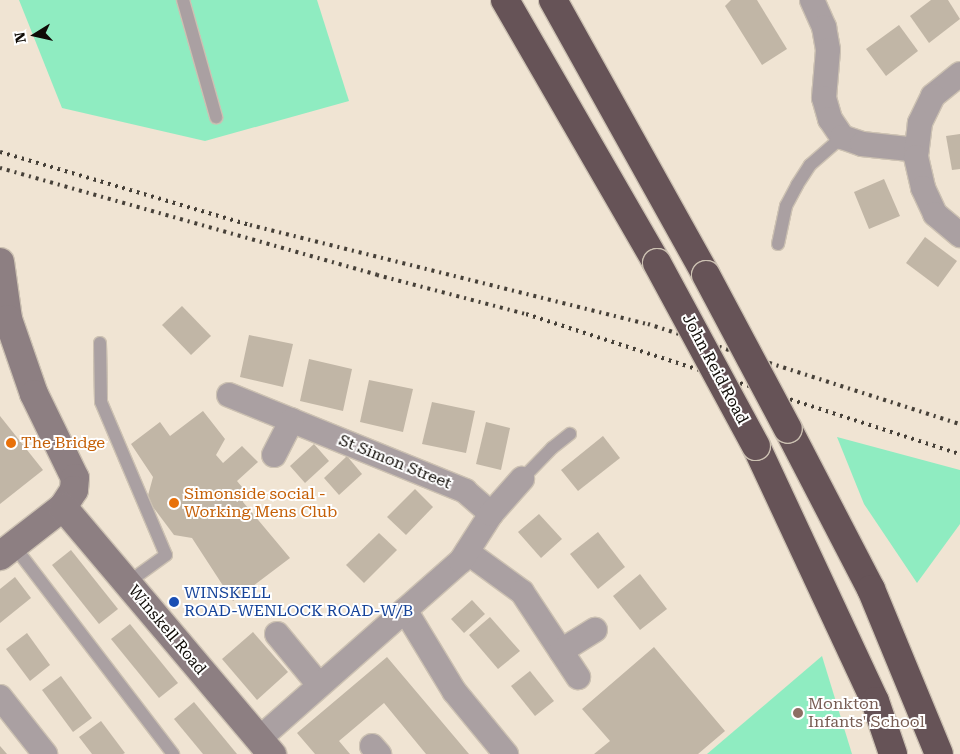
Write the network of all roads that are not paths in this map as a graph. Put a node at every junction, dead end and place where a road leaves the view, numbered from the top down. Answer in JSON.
{"nodes":[{"id":1,"x":183,"y":0,"type":"edge"},
{"id":2,"x":504,"y":0,"type":"edge"},
{"id":3,"x":553,"y":0,"type":"edge"},
{"id":4,"x":812,"y":0,"type":"edge"},
{"id":5,"x":960,"y":74,"type":"edge"},
{"id":6,"x":216,"y":117,"type":"dead end"},
{"id":7,"x":842,"y":136,"type":"junction"},
{"id":8,"x":917,"y":150,"type":"junction"},
{"id":9,"x":960,"y":235,"type":"edge"},
{"id":10,"x":778,"y":244,"type":"dead end"},
{"id":11,"x":0,"y":262,"type":"edge"},
{"id":12,"x":100,"y":343,"type":"dead end"},
{"id":13,"x":229,"y":395,"type":"dead end"},
{"id":14,"x":292,"y":420,"type":"junction"},
{"id":15,"x":570,"y":434,"type":"dead end"},
{"id":16,"x":274,"y":455,"type":"dead end"},
{"id":17,"x":522,"y":479,"type":"joint"},
{"id":18,"x":63,"y":506,"type":"junction"},
{"id":19,"x":491,"y":514,"type":"junction"},
{"id":20,"x":7,"y":551,"type":"edge"},
{"id":21,"x":466,"y":552,"type":"junction"},
{"id":22,"x":127,"y":582,"type":"junction"},
{"id":23,"x":406,"y":610,"type":"junction"},
{"id":24,"x":595,"y":630,"type":"dead end"},
{"id":25,"x":277,"y":634,"type":"dead end"},
{"id":26,"x":561,"y":651,"type":"junction"},
{"id":27,"x":578,"y":677,"type":"dead end"},
{"id":28,"x":319,"y":685,"type":"junction"},
{"id":29,"x":0,"y":697,"type":"edge"},
{"id":30,"x":266,"y":747,"type":"edge"},
{"id":31,"x":45,"y":754,"type":"edge"},
{"id":32,"x":173,"y":754,"type":"edge"},
{"id":33,"x":506,"y":754,"type":"edge"},
{"id":34,"x":893,"y":754,"type":"edge"},
{"id":35,"x":939,"y":754,"type":"edge"}],
"edges":[{"from":1,"to":6,"type":"lane"},
{"from":2,"to":34,"type":"highway","name":"John Reid Road","bridge":true},
{"from":3,"to":35,"type":"highway","bridge":true},
{"from":4,"to":7,"type":"street"},
{"from":5,"to":8,"type":"street"},
{"from":7,"to":8,"type":"street"},
{"from":7,"to":10,"type":"lane"},
{"from":8,"to":9,"type":"street"},
{"from":11,"to":18,"type":"street"},
{"from":12,"to":22,"type":"lane"},
{"from":13,"to":14,"type":"street","name":"St Simon Street"},
{"from":14,"to":16,"type":"street"},
{"from":14,"to":19,"type":"street","name":"St Simon Street"},
{"from":15,"to":17,"type":"lane"},
{"from":17,"to":19,"type":"street"},
{"from":18,"to":20,"type":"street"},
{"from":18,"to":22,"type":"street","name":"Winskell Road"},
{"from":19,"to":21,"type":"street"},
{"from":20,"to":32,"type":"lane"},
{"from":21,"to":23,"type":"street"},
{"from":21,"to":26,"type":"street"},
{"from":22,"to":30,"type":"street","name":"Winskell Road"},
{"from":23,"to":28,"type":"street"},
{"from":23,"to":33,"type":"street"},
{"from":24,"to":26,"type":"street"},
{"from":25,"to":28,"type":"street"},
{"from":26,"to":27,"type":"street"},
{"from":28,"to":30,"type":"street"},
{"from":29,"to":31,"type":"street"}]}
